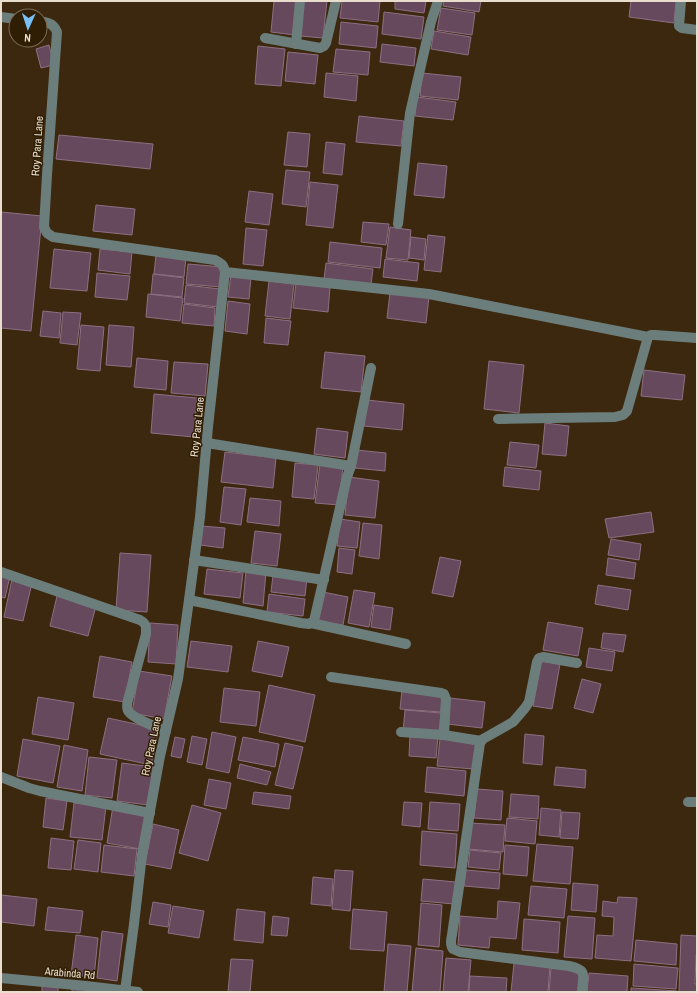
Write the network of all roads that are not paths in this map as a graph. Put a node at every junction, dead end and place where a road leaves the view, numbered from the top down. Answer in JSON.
{"nodes":[{"id":1,"x":300,"y":1,"type":"edge"},
{"id":2,"x":336,"y":1,"type":"edge"},
{"id":3,"x":438,"y":1,"type":"edge"},
{"id":4,"x":681,"y":1,"type":"edge"},
{"id":5,"x":48,"y":23,"type":"edge"},
{"id":6,"x":697,"y":30,"type":"edge"},
{"id":7,"x":265,"y":38,"type":"dead end"},
{"id":8,"x":296,"y":44,"type":"junction"},
{"id":9,"x":398,"y":224,"type":"dead end"},
{"id":10,"x":225,"y":272,"type":"junction"},
{"id":11,"x":648,"y":337,"type":"junction"},
{"id":12,"x":697,"y":338,"type":"edge"},
{"id":13,"x":371,"y":368,"type":"dead end"},
{"id":14,"x":498,"y":419,"type":"dead end"},
{"id":15,"x":207,"y":443,"type":"junction"},
{"id":16,"x":352,"y":466,"type":"junction"},
{"id":17,"x":194,"y":560,"type":"junction"},
{"id":18,"x":1,"y":572,"type":"edge"},
{"id":19,"x":324,"y":580,"type":"junction"},
{"id":20,"x":189,"y":600,"type":"junction"},
{"id":21,"x":311,"y":623,"type":"junction"},
{"id":22,"x":406,"y":644,"type":"dead end"},
{"id":23,"x":577,"y":663,"type":"dead end"},
{"id":24,"x":331,"y":677,"type":"dead end"},
{"id":25,"x":166,"y":731,"type":"junction"},
{"id":26,"x":401,"y":732,"type":"dead end"},
{"id":27,"x":444,"y":735,"type":"junction"},
{"id":28,"x":481,"y":741,"type":"junction"},
{"id":29,"x":1,"y":777,"type":"edge"},
{"id":30,"x":150,"y":813,"type":"junction"},
{"id":31,"x":1,"y":978,"type":"edge"},
{"id":32,"x":125,"y":991,"type":"junction"},
{"id":33,"x":138,"y":992,"type":"edge"},
{"id":34,"x":582,"y":992,"type":"edge"}],
"edges":[{"from":1,"to":8,"type":"street"},
{"from":2,"to":8,"type":"street"},
{"from":3,"to":9,"type":"street"},
{"from":4,"to":6,"type":"street"},
{"from":5,"to":10,"type":"street","name":"Roy Para Lane"},
{"from":7,"to":8,"type":"street"},
{"from":10,"to":11,"type":"street"},
{"from":10,"to":15,"type":"street","name":"Roy Para Lane"},
{"from":11,"to":12,"type":"street"},
{"from":11,"to":14,"type":"street"},
{"from":13,"to":16,"type":"street"},
{"from":15,"to":16,"type":"street"},
{"from":15,"to":17,"type":"street","name":"Roy Para Lane"},
{"from":16,"to":19,"type":"street"},
{"from":17,"to":19,"type":"street"},
{"from":17,"to":20,"type":"street","name":"Roy Para Lane"},
{"from":18,"to":25,"type":"street"},
{"from":19,"to":21,"type":"street"},
{"from":20,"to":21,"type":"street"},
{"from":20,"to":25,"type":"street","name":"Roy Para Lane"},
{"from":21,"to":22,"type":"street"},
{"from":23,"to":28,"type":"street"},
{"from":24,"to":27,"type":"street"},
{"from":25,"to":30,"type":"street","name":"Roy Para Lane"},
{"from":26,"to":27,"type":"street"},
{"from":27,"to":28,"type":"street"},
{"from":28,"to":34,"type":"street"},
{"from":29,"to":30,"type":"street"},
{"from":30,"to":32,"type":"street","name":"Roy Para Lane"},
{"from":31,"to":32,"type":"street","name":"Arabinda Rd"},
{"from":32,"to":33,"type":"street","name":"Arabinda Rd"}]}
